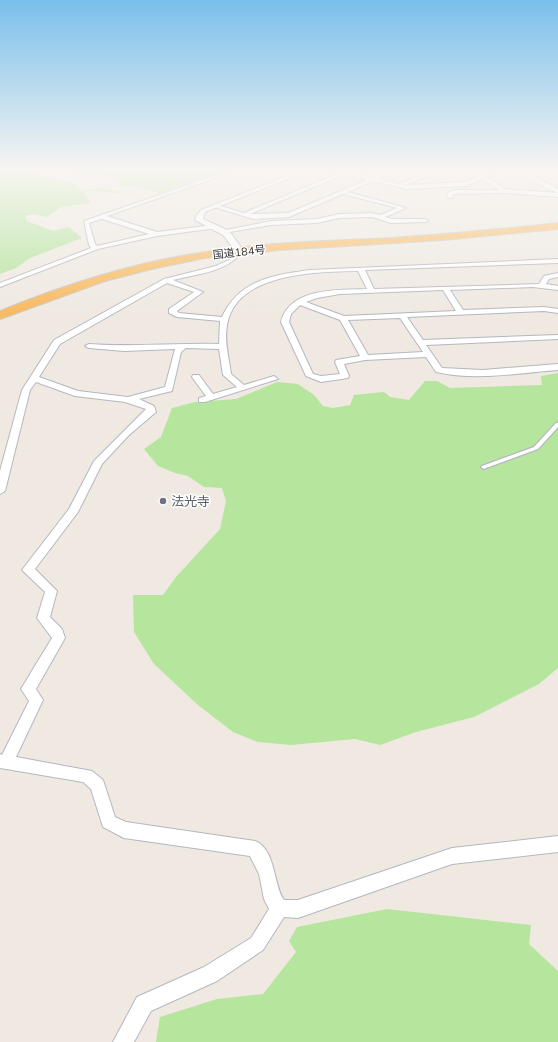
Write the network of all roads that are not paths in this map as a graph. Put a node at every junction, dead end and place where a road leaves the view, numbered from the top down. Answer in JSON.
{"nodes":[{"id":1,"x":101,"y":217,"type":"edge"},
{"id":2,"x":105,"y":217,"type":"edge"},
{"id":3,"x":199,"y":217,"type":"edge"},
{"id":4,"x":336,"y":217,"type":"edge"},
{"id":5,"x":380,"y":217,"type":"edge"},
{"id":6,"x":425,"y":221,"type":"dead end"},
{"id":7,"x":558,"y":226,"type":"edge"},
{"id":8,"x":214,"y":227,"type":"junction"},
{"id":9,"x":224,"y":231,"type":"junction"},
{"id":10,"x":157,"y":234,"type":"junction"},
{"id":11,"x":96,"y":248,"type":"junction"},
{"id":12,"x":240,"y":251,"type":"junction"},
{"id":13,"x":558,"y":261,"type":"edge"},
{"id":14,"x":361,"y":269,"type":"junction"},
{"id":15,"x":558,"y":275,"type":"edge"},
{"id":16,"x":166,"y":280,"type":"junction"},
{"id":17,"x":0,"y":285,"type":"edge"},
{"id":18,"x":542,"y":285,"type":"junction"},
{"id":19,"x":445,"y":288,"type":"junction"},
{"id":20,"x":558,"y":288,"type":"edge"},
{"id":21,"x":372,"y":291,"type":"junction"},
{"id":22,"x":300,"y":302,"type":"junction"},
{"id":23,"x":558,"y":311,"type":"edge"},
{"id":24,"x":461,"y":313,"type":"junction"},
{"id":25,"x":0,"y":315,"type":"edge"},
{"id":26,"x":402,"y":315,"type":"junction"},
{"id":27,"x":343,"y":318,"type":"junction"},
{"id":28,"x":224,"y":319,"type":"junction"},
{"id":29,"x":558,"y":337,"type":"edge"},
{"id":30,"x":421,"y":343,"type":"junction"},
{"id":31,"x":88,"y":346,"type":"dead end"},
{"id":32,"x":184,"y":346,"type":"junction"},
{"id":33,"x":223,"y":346,"type":"junction"},
{"id":34,"x":428,"y":354,"type":"junction"},
{"id":35,"x":365,"y":358,"type":"junction"},
{"id":36,"x":558,"y":367,"type":"edge"},
{"id":37,"x":196,"y":377,"type":"dead end"},
{"id":38,"x":34,"y":378,"type":"junction"},
{"id":39,"x":274,"y":379,"type":"dead end"},
{"id":40,"x":243,"y":388,"type":"junction"},
{"id":41,"x":128,"y":400,"type":"junction"},
{"id":42,"x":558,"y":424,"type":"edge"},
{"id":43,"x":484,"y":467,"type":"dead end"},
{"id":44,"x":0,"y":491,"type":"edge"},
{"id":45,"x":3,"y":761,"type":"edge"},
{"id":46,"x":558,"y":844,"type":"edge"},
{"id":47,"x":280,"y":908,"type":"junction"},
{"id":48,"x":123,"y":1042,"type":"edge"}],
"edges":[{"from":1,"to":11,"type":"street"},
{"from":2,"to":10,"type":"street"},
{"from":3,"to":8,"type":"street"},
{"from":4,"to":9,"type":"street"},
{"from":5,"to":6,"type":"street"},
{"from":7,"to":12,"type":"highway","name":"国道184号"},
{"from":8,"to":9,"type":"street"},
{"from":8,"to":10,"type":"street"},
{"from":9,"to":12,"type":"street"},
{"from":10,"to":11,"type":"street"},
{"from":11,"to":17,"type":"street"},
{"from":12,"to":16,"type":"street"},
{"from":12,"to":25,"type":"highway","name":"国道184号"},
{"from":13,"to":14,"type":"street"},
{"from":14,"to":21,"type":"street"},
{"from":14,"to":28,"type":"street"},
{"from":15,"to":18,"type":"street"},
{"from":16,"to":28,"type":"street"},
{"from":16,"to":38,"type":"street"},
{"from":18,"to":19,"type":"street"},
{"from":18,"to":20,"type":"street"},
{"from":19,"to":21,"type":"street"},
{"from":19,"to":24,"type":"street"},
{"from":21,"to":22,"type":"street"},
{"from":22,"to":27,"type":"street"},
{"from":22,"to":35,"type":"street"},
{"from":23,"to":24,"type":"street"},
{"from":24,"to":26,"type":"street"},
{"from":26,"to":27,"type":"street"},
{"from":26,"to":30,"type":"street"},
{"from":27,"to":35,"type":"street"},
{"from":28,"to":33,"type":"street"},
{"from":29,"to":30,"type":"street"},
{"from":30,"to":34,"type":"street"},
{"from":31,"to":32,"type":"street"},
{"from":32,"to":33,"type":"street"},
{"from":32,"to":41,"type":"street"},
{"from":33,"to":40,"type":"street"},
{"from":34,"to":35,"type":"street"},
{"from":34,"to":36,"type":"street"},
{"from":37,"to":40,"type":"street"},
{"from":38,"to":41,"type":"street"},
{"from":38,"to":44,"type":"street"},
{"from":39,"to":40,"type":"street"},
{"from":41,"to":45,"type":"street"},
{"from":42,"to":43,"type":"lane"},
{"from":45,"to":47,"type":"street"},
{"from":46,"to":47,"type":"street"},
{"from":47,"to":48,"type":"street"}]}
